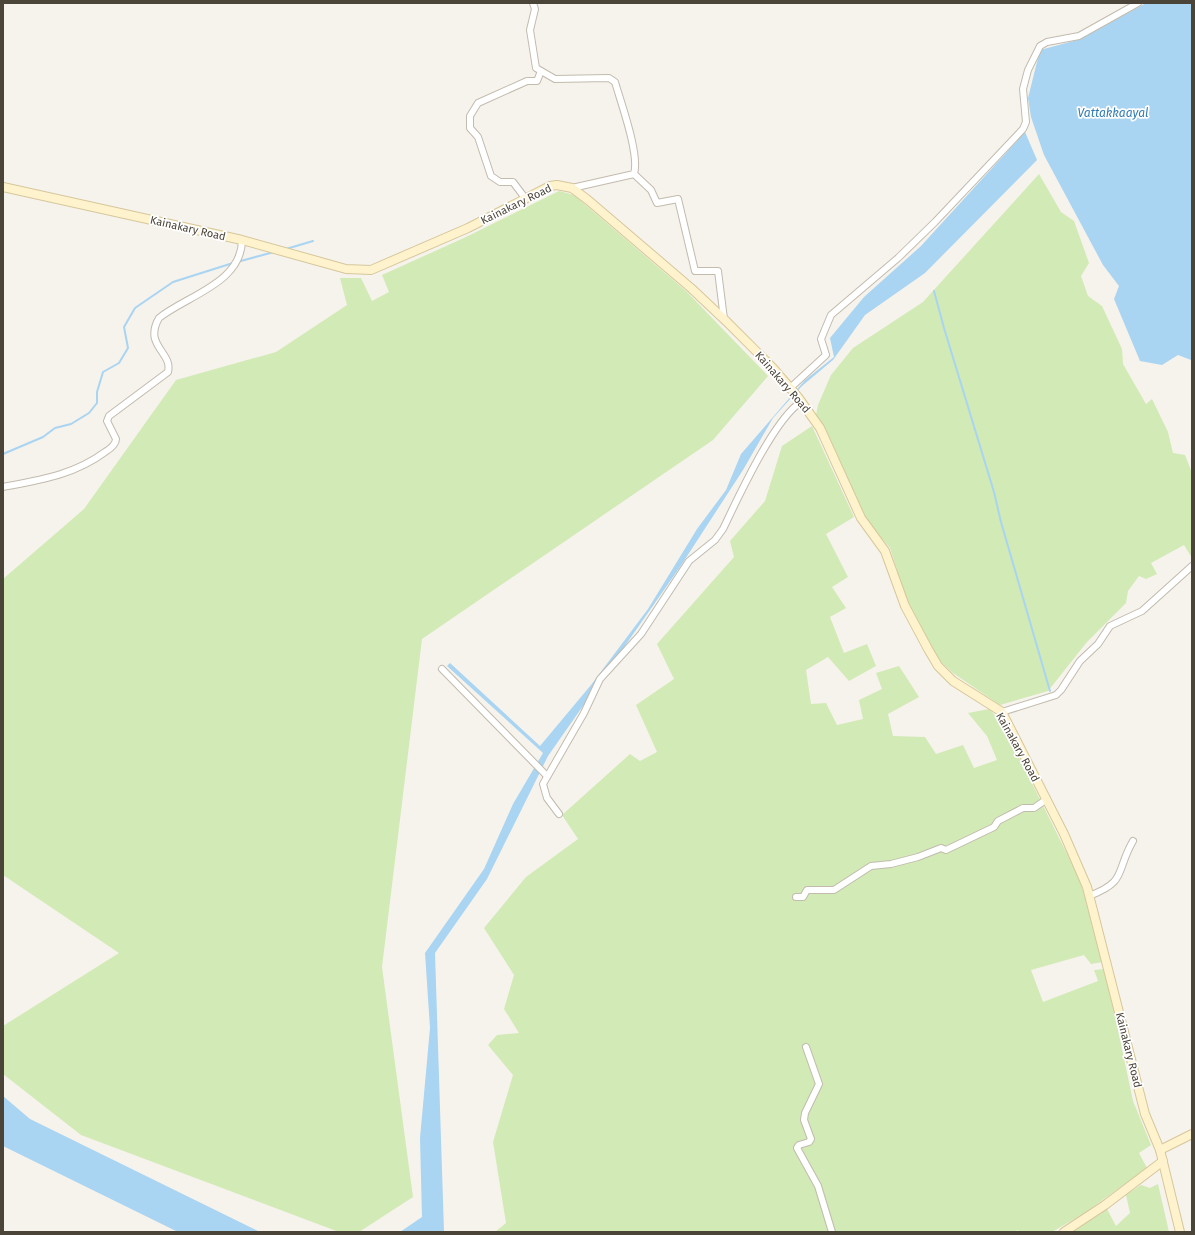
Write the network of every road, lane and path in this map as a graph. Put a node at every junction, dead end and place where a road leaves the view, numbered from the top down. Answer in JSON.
{"nodes":[{"id":1,"x":533,"y":3,"type":"edge"},
{"id":2,"x":1138,"y":3,"type":"edge"},
{"id":3,"x":541,"y":71,"type":"junction"},
{"id":4,"x":634,"y":174,"type":"junction"},
{"id":5,"x":3,"y":187,"type":"edge"},
{"id":6,"x":572,"y":188,"type":"junction"},
{"id":7,"x":525,"y":198,"type":"junction"},
{"id":8,"x":244,"y":240,"type":"junction"},
{"id":9,"x":724,"y":319,"type":"junction"},
{"id":10,"x":790,"y":389,"type":"junction"},
{"id":11,"x":799,"y":399,"type":"junction"},
{"id":12,"x":3,"y":486,"type":"edge"},
{"id":13,"x":1192,"y":566,"type":"edge"},
{"id":14,"x":442,"y":669,"type":"dead end"},
{"id":15,"x":1002,"y":712,"type":"junction"},
{"id":16,"x":547,"y":776,"type":"junction"},
{"id":17,"x":1047,"y":798,"type":"junction"},
{"id":18,"x":559,"y":814,"type":"dead end"},
{"id":19,"x":1133,"y":841,"type":"dead end"},
{"id":20,"x":1089,"y":896,"type":"junction"},
{"id":21,"x":796,"y":897,"type":"dead end"},
{"id":22,"x":806,"y":1046,"type":"dead end"},
{"id":23,"x":1192,"y":1134,"type":"edge"},
{"id":24,"x":1160,"y":1150,"type":"junction"},
{"id":25,"x":1163,"y":1161,"type":"junction"},
{"id":26,"x":832,"y":1232,"type":"edge"},
{"id":27,"x":1064,"y":1232,"type":"edge"},
{"id":28,"x":1180,"y":1232,"type":"edge"}],
"edges":[{"from":1,"to":3,"type":"street"},
{"from":2,"to":10,"type":"street"},
{"from":3,"to":4,"type":"street"},
{"from":3,"to":7,"type":"street"},
{"from":4,"to":6,"type":"street"},
{"from":4,"to":9,"type":"street"},
{"from":5,"to":8,"type":"main road","name":"Kainakary Road"},
{"from":6,"to":7,"type":"main road","name":"Kainakary Road"},
{"from":6,"to":9,"type":"main road","name":"Kainakary Road"},
{"from":7,"to":8,"type":"main road","name":"Kainakary Road"},
{"from":8,"to":12,"type":"street"},
{"from":9,"to":10,"type":"main road","name":"Kainakary Road"},
{"from":10,"to":11,"type":"main road","name":"Kainakary Road"},
{"from":11,"to":15,"type":"main road","name":"Kainakary Road"},
{"from":11,"to":16,"type":"street"},
{"from":13,"to":15,"type":"street"},
{"from":14,"to":16,"type":"street"},
{"from":15,"to":17,"type":"main road","name":"Kainakary Road"},
{"from":16,"to":18,"type":"street"},
{"from":17,"to":20,"type":"main road","name":"Kainakary Road"},
{"from":17,"to":21,"type":"street"},
{"from":19,"to":20,"type":"street"},
{"from":20,"to":24,"type":"main road","name":"Kainakary Road"},
{"from":22,"to":26,"type":"street"},
{"from":23,"to":24,"type":"main road"},
{"from":24,"to":25,"type":"main road","name":"Kainakary Road"},
{"from":25,"to":27,"type":"main road"},
{"from":25,"to":28,"type":"main road","name":"Kainakary Road"}]}
